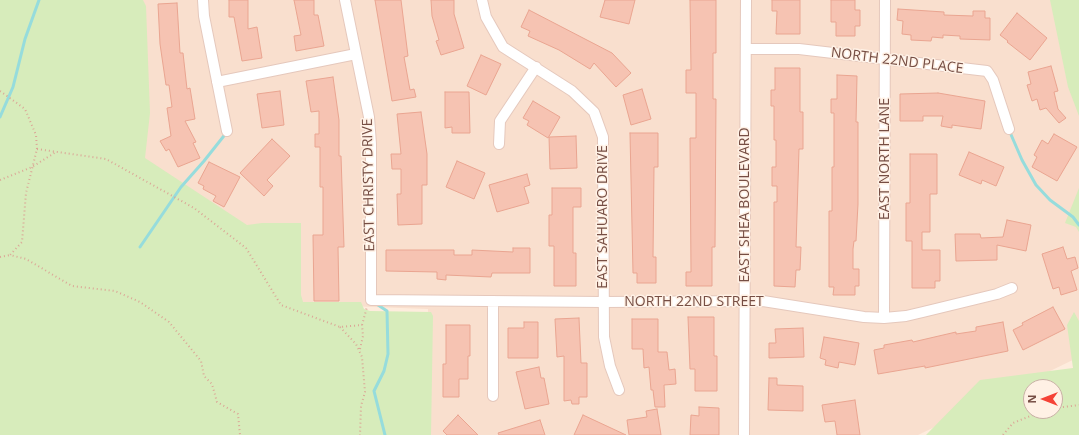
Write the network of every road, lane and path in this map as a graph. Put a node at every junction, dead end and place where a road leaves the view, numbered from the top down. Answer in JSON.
{"nodes":[{"id":1,"x":203,"y":0,"type":"edge"},
{"id":2,"x":345,"y":0,"type":"edge"},
{"id":3,"x":482,"y":0,"type":"edge"},
{"id":4,"x":746,"y":0,"type":"edge"},
{"id":5,"x":885,"y":0,"type":"edge"},
{"id":6,"x":746,"y":49,"type":"junction"},
{"id":7,"x":356,"y":54,"type":"junction"},
{"id":8,"x":885,"y":60,"type":"junction"},
{"id":9,"x":536,"y":67,"type":"junction"},
{"id":10,"x":217,"y":82,"type":"junction"},
{"id":11,"x":0,"y":91,"type":"edge"},
{"id":12,"x":1009,"y":129,"type":"dead end"},
{"id":13,"x":227,"y":131,"type":"dead end"},
{"id":14,"x":499,"y":144,"type":"dead end"},
{"id":15,"x":37,"y":149,"type":"junction"},
{"id":16,"x":57,"y":152,"type":"junction"},
{"id":17,"x":32,"y":167,"type":"junction"},
{"id":18,"x":0,"y":180,"type":"edge"},
{"id":19,"x":10,"y":255,"type":"junction"},
{"id":20,"x":0,"y":257,"type":"edge"},
{"id":21,"x":1012,"y":288,"type":"dead end"},
{"id":22,"x":371,"y":300,"type":"junction"},
{"id":23,"x":493,"y":301,"type":"junction"},
{"id":24,"x":603,"y":302,"type":"junction"},
{"id":25,"x":744,"y":302,"type":"junction"},
{"id":26,"x":884,"y":318,"type":"junction"},
{"id":27,"x":362,"y":325,"type":"junction"},
{"id":28,"x":340,"y":327,"type":"junction"},
{"id":29,"x":360,"y":350,"type":"junction"},
{"id":30,"x":619,"y":390,"type":"dead end"},
{"id":31,"x":493,"y":396,"type":"dead end"},
{"id":32,"x":1079,"y":405,"type":"edge"},
{"id":33,"x":1063,"y":407,"type":"edge"},
{"id":34,"x":1023,"y":419,"type":"edge"},
{"id":35,"x":240,"y":435,"type":"edge"},
{"id":36,"x":360,"y":435,"type":"edge"},
{"id":37,"x":744,"y":435,"type":"edge"},
{"id":38,"x":1003,"y":435,"type":"edge"}],
"edges":[{"from":1,"to":10,"type":"street"},
{"from":2,"to":7,"type":"street","name":"EAST CHRISTY DRIVE"},
{"from":3,"to":9,"type":"street","name":"EAST SAHUARO DRIVE"},
{"from":4,"to":6,"type":"street","name":"EAST SHEA BOULEVARD"},
{"from":5,"to":8,"type":"street","name":"EAST NORTH LANE"},
{"from":6,"to":8,"type":"street","name":"NORTH 22ND PLACE"},
{"from":6,"to":25,"type":"street","name":"EAST SHEA BOULEVARD"},
{"from":7,"to":10,"type":"street"},
{"from":7,"to":22,"type":"street","name":"EAST CHRISTY DRIVE"},
{"from":8,"to":12,"type":"street","name":"NORTH 22ND PLACE"},
{"from":8,"to":26,"type":"street","name":"EAST NORTH LANE"},
{"from":9,"to":14,"type":"street"},
{"from":9,"to":24,"type":"street","name":"EAST SAHUARO DRIVE"},
{"from":10,"to":13,"type":"street"},
{"from":11,"to":15,"type":"path"},
{"from":15,"to":16,"type":"path"},
{"from":15,"to":17,"type":"path"},
{"from":16,"to":17,"type":"path"},
{"from":16,"to":28,"type":"path"},
{"from":17,"to":18,"type":"path"},
{"from":17,"to":19,"type":"path"},
{"from":19,"to":20,"type":"path"},
{"from":19,"to":35,"type":"path"},
{"from":21,"to":26,"type":"street","name":"NORTH 22ND STREET"},
{"from":22,"to":23,"type":"street","name":"NORTH 22ND STREET"},
{"from":22,"to":27,"type":"path"},
{"from":23,"to":24,"type":"street","name":"NORTH 22ND STREET"},
{"from":23,"to":31,"type":"street"},
{"from":24,"to":25,"type":"street","name":"NORTH 22ND STREET"},
{"from":24,"to":30,"type":"street","name":"EAST SAHUARO DRIVE"},
{"from":25,"to":26,"type":"street","name":"NORTH 22ND STREET"},
{"from":25,"to":37,"type":"street","name":"EAST SHEA BOULEVARD"},
{"from":27,"to":28,"type":"path"},
{"from":27,"to":29,"type":"path"},
{"from":28,"to":29,"type":"path"},
{"from":29,"to":36,"type":"path"},
{"from":32,"to":33,"type":"path"},
{"from":34,"to":38,"type":"path"}]}
